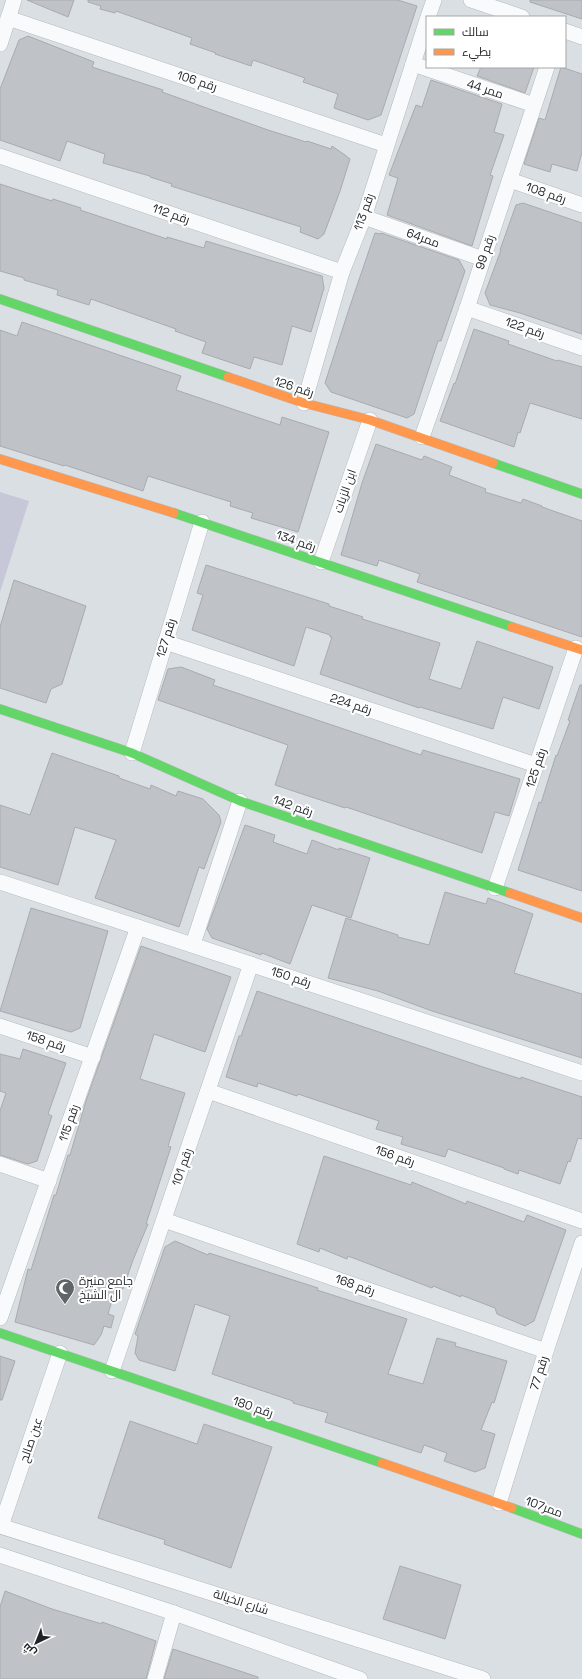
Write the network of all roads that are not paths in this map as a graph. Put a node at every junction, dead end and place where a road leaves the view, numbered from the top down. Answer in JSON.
{"nodes":[{"id":1,"x":14,"y":0,"type":"edge"},
{"id":2,"x":434,"y":0,"type":"edge"},
{"id":3,"x":471,"y":0,"type":"edge"},
{"id":4,"x":501,"y":5,"type":"edge"},
{"id":5,"x":428,"y":16,"type":"edge"},
{"id":6,"x":520,"y":16,"type":"edge"},
{"id":7,"x":8,"y":18,"type":"junction"},
{"id":8,"x":426,"y":23,"type":"edge"},
{"id":9,"x":566,"y":31,"type":"edge"},
{"id":10,"x":582,"y":36,"type":"edge"},
{"id":11,"x":0,"y":44,"type":"edge"},
{"id":12,"x":413,"y":64,"type":"junction"},
{"id":13,"x":547,"y":68,"type":"edge"},
{"id":14,"x":534,"y":105,"type":"junction"},
{"id":15,"x":386,"y":145,"type":"junction"},
{"id":16,"x":0,"y":156,"type":"edge"},
{"id":17,"x":510,"y":180,"type":"junction"},
{"id":18,"x":582,"y":205,"type":"edge"},
{"id":19,"x":364,"y":217,"type":"junction"},
{"id":20,"x":483,"y":259,"type":"junction"},
{"id":21,"x":342,"y":272,"type":"junction"},
{"id":22,"x":0,"y":299,"type":"edge"},
{"id":23,"x":467,"y":308,"type":"junction"},
{"id":24,"x":582,"y":348,"type":"edge"},
{"id":25,"x":304,"y":404,"type":"junction"},
{"id":26,"x":370,"y":420,"type":"junction"},
{"id":27,"x":422,"y":437,"type":"junction"},
{"id":28,"x":0,"y":459,"type":"edge"},
{"id":29,"x":582,"y":494,"type":"edge"},
{"id":30,"x":202,"y":522,"type":"junction"},
{"id":31,"x":320,"y":562,"type":"junction"},
{"id":32,"x":165,"y":642,"type":"junction"},
{"id":33,"x":579,"y":649,"type":"edge"},
{"id":34,"x":0,"y":709,"type":"edge"},
{"id":35,"x":132,"y":753,"type":"junction"},
{"id":36,"x":536,"y":765,"type":"junction"},
{"id":37,"x":240,"y":801,"type":"junction"},
{"id":38,"x":0,"y":882,"type":"edge"},
{"id":39,"x":496,"y":888,"type":"junction"},
{"id":40,"x":582,"y":918,"type":"edge"},
{"id":41,"x":138,"y":927,"type":"junction"},
{"id":42,"x":193,"y":944,"type":"junction"},
{"id":43,"x":251,"y":964,"type":"junction"},
{"id":44,"x":0,"y":1026,"type":"edge"},
{"id":45,"x":92,"y":1057,"type":"junction"},
{"id":46,"x":582,"y":1073,"type":"edge"},
{"id":47,"x":208,"y":1091,"type":"junction"},
{"id":48,"x":0,"y":1164,"type":"edge"},
{"id":49,"x":48,"y":1181,"type":"junction"},
{"id":50,"x":164,"y":1220,"type":"junction"},
{"id":51,"x":582,"y":1221,"type":"edge"},
{"id":52,"x":582,"y":1243,"type":"edge"},
{"id":53,"x":0,"y":1318,"type":"edge"},
{"id":54,"x":0,"y":1333,"type":"edge"},
{"id":55,"x":546,"y":1351,"type":"junction"},
{"id":56,"x":60,"y":1353,"type":"junction"},
{"id":57,"x":112,"y":1371,"type":"junction"},
{"id":58,"x":499,"y":1503,"type":"junction"},
{"id":59,"x":1,"y":1526,"type":"edge"},
{"id":60,"x":582,"y":1534,"type":"edge"},
{"id":61,"x":0,"y":1555,"type":"edge"},
{"id":62,"x":174,"y":1612,"type":"junction"},
{"id":63,"x":155,"y":1679,"type":"edge"},
{"id":64,"x":360,"y":1679,"type":"edge"},
{"id":65,"x":482,"y":1679,"type":"edge"}],
"edges":[{"from":1,"to":7,"type":"street"},
{"from":2,"to":5,"type":"street"},
{"from":3,"to":4,"type":"street"},
{"from":4,"to":6,"type":"street"},
{"from":7,"to":11,"type":"street"},
{"from":7,"to":15,"type":"street","name":"رقم 106"},
{"from":8,"to":12,"type":"street","name":"رقم 113"},
{"from":9,"to":10,"type":"street"},
{"from":12,"to":14,"type":"street","name":"ممر 44"},
{"from":12,"to":15,"type":"street","name":"رقم 113"},
{"from":13,"to":14,"type":"street","name":"رقم 99"},
{"from":14,"to":17,"type":"street","name":"رقم 99"},
{"from":15,"to":19,"type":"street","name":"رقم 113"},
{"from":16,"to":21,"type":"street","name":"رقم 112"},
{"from":17,"to":18,"type":"street","name":"رقم 108"},
{"from":17,"to":20,"type":"street","name":"رقم 99"},
{"from":19,"to":20,"type":"street","name":"ممر64"},
{"from":19,"to":21,"type":"street","name":"رقم 113"},
{"from":20,"to":23,"type":"street","name":"رقم 99"},
{"from":21,"to":25,"type":"street","name":"رقم 113"},
{"from":22,"to":25,"type":"street","name":"رقم 126"},
{"from":23,"to":24,"type":"street","name":"رقم 122"},
{"from":23,"to":27,"type":"street","name":"رقم 99"},
{"from":25,"to":26,"type":"street","name":"رقم 126"},
{"from":26,"to":27,"type":"street","name":"رقم 126"},
{"from":26,"to":31,"type":"street","name":"ابن الزيات"},
{"from":27,"to":29,"type":"street","name":"رقم 126"},
{"from":28,"to":30,"type":"street","name":"رقم 134"},
{"from":30,"to":31,"type":"street","name":"رقم 134"},
{"from":30,"to":32,"type":"street","name":"رقم 127"},
{"from":31,"to":33,"type":"street","name":"رقم 134"},
{"from":32,"to":35,"type":"street","name":"رقم 127"},
{"from":32,"to":36,"type":"street","name":"رقم 224"},
{"from":33,"to":36,"type":"street","name":"رقم 125"},
{"from":34,"to":35,"type":"street","name":"رقم 142"},
{"from":35,"to":37,"type":"street","name":"رقم 142"},
{"from":36,"to":39,"type":"street","name":"رقم 125"},
{"from":37,"to":39,"type":"street","name":"رقم 142"},
{"from":37,"to":42,"type":"street"},
{"from":38,"to":41,"type":"street","name":"رقم 150"},
{"from":39,"to":40,"type":"street","name":"رقم 142"},
{"from":41,"to":42,"type":"street","name":"رقم 150"},
{"from":41,"to":45,"type":"street","name":"رقم 115"},
{"from":42,"to":43,"type":"street","name":"رقم 150"},
{"from":43,"to":46,"type":"street","name":"رقم 150"},
{"from":43,"to":47,"type":"street","name":"رقم 101"},
{"from":44,"to":45,"type":"street","name":"رقم 158"},
{"from":45,"to":49,"type":"street","name":"رقم 115"},
{"from":47,"to":50,"type":"street","name":"رقم 101"},
{"from":47,"to":51,"type":"street","name":"رقم 156"},
{"from":48,"to":49,"type":"street"},
{"from":49,"to":53,"type":"street","name":"رقم 115"},
{"from":50,"to":55,"type":"street","name":"رقم 168"},
{"from":50,"to":57,"type":"street","name":"رقم 101"},
{"from":52,"to":55,"type":"street","name":"رقم 77"},
{"from":54,"to":56,"type":"street","name":"رقم 180"},
{"from":55,"to":58,"type":"street","name":"رقم 77"},
{"from":56,"to":57,"type":"street","name":"رقم 180"},
{"from":56,"to":59,"type":"street","name":"عين صالح"},
{"from":57,"to":58,"type":"street","name":"رقم 180"},
{"from":58,"to":60,"type":"street","name":"ممر107"},
{"from":59,"to":65,"type":"street","name":"شارع الخيالة"},
{"from":61,"to":62,"type":"street"},
{"from":62,"to":63,"type":"street"},
{"from":62,"to":64,"type":"street"}]}
